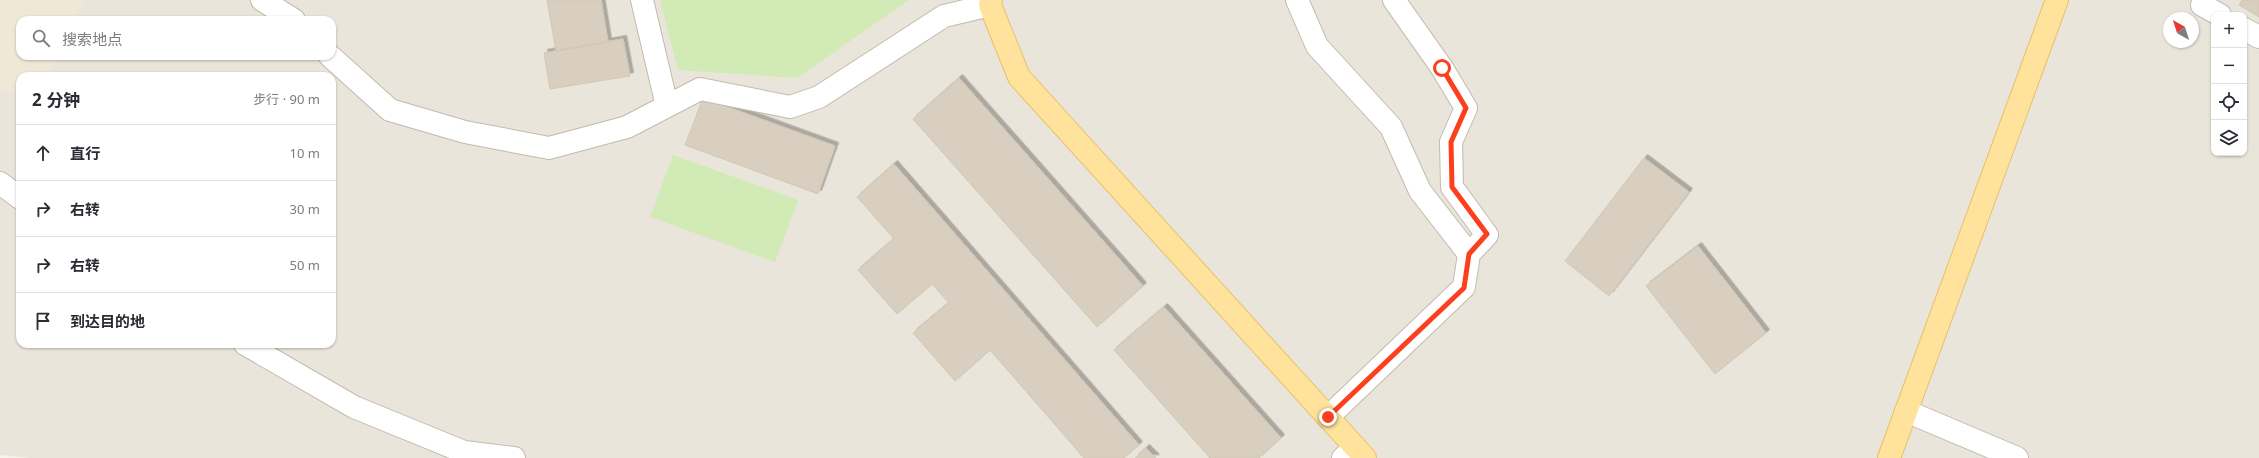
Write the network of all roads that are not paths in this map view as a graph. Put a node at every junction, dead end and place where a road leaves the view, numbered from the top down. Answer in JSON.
{"nodes":[{"id":1,"x":262,"y":0,"type":"edge"},
{"id":2,"x":642,"y":0,"type":"edge"},
{"id":3,"x":1297,"y":0,"type":"edge"},
{"id":4,"x":1394,"y":0,"type":"edge"},
{"id":5,"x":2057,"y":0,"type":"edge"},
{"id":6,"x":990,"y":2,"type":"edge"},
{"id":7,"x":943,"y":8,"type":"edge"},
{"id":8,"x":288,"y":16,"type":"edge"},
{"id":9,"x":2247,"y":31,"type":"edge"},
{"id":10,"x":2259,"y":37,"type":"edge"},
{"id":11,"x":334,"y":60,"type":"edge"},
{"id":12,"x":668,"y":106,"type":"junction"},
{"id":13,"x":0,"y":183,"type":"edge"},
{"id":14,"x":16,"y":195,"type":"edge"},
{"id":15,"x":1469,"y":254,"type":"junction"},
{"id":16,"x":252,"y":348,"type":"edge"},
{"id":17,"x":1906,"y":411,"type":"junction"},
{"id":18,"x":1328,"y":417,"type":"junction"},
{"id":19,"x":1355,"y":454,"type":"edge"},
{"id":20,"x":514,"y":458,"type":"edge"},
{"id":21,"x":1889,"y":458,"type":"edge"},
{"id":22,"x":2017,"y":458,"type":"edge"}],
"edges":[{"from":1,"to":8,"type":"street"},
{"from":2,"to":12,"type":"street"},
{"from":3,"to":15,"type":"street"},
{"from":4,"to":15,"type":"street"},
{"from":5,"to":17,"type":"main road"},
{"from":6,"to":7,"type":"street"},
{"from":6,"to":18,"type":"main road"},
{"from":7,"to":12,"type":"street"},
{"from":9,"to":10,"type":"street"},
{"from":11,"to":12,"type":"street"},
{"from":13,"to":14,"type":"street"},
{"from":15,"to":18,"type":"street"},
{"from":16,"to":20,"type":"street"},
{"from":17,"to":21,"type":"main road"},
{"from":17,"to":22,"type":"street"},
{"from":18,"to":19,"type":"main road"}]}
